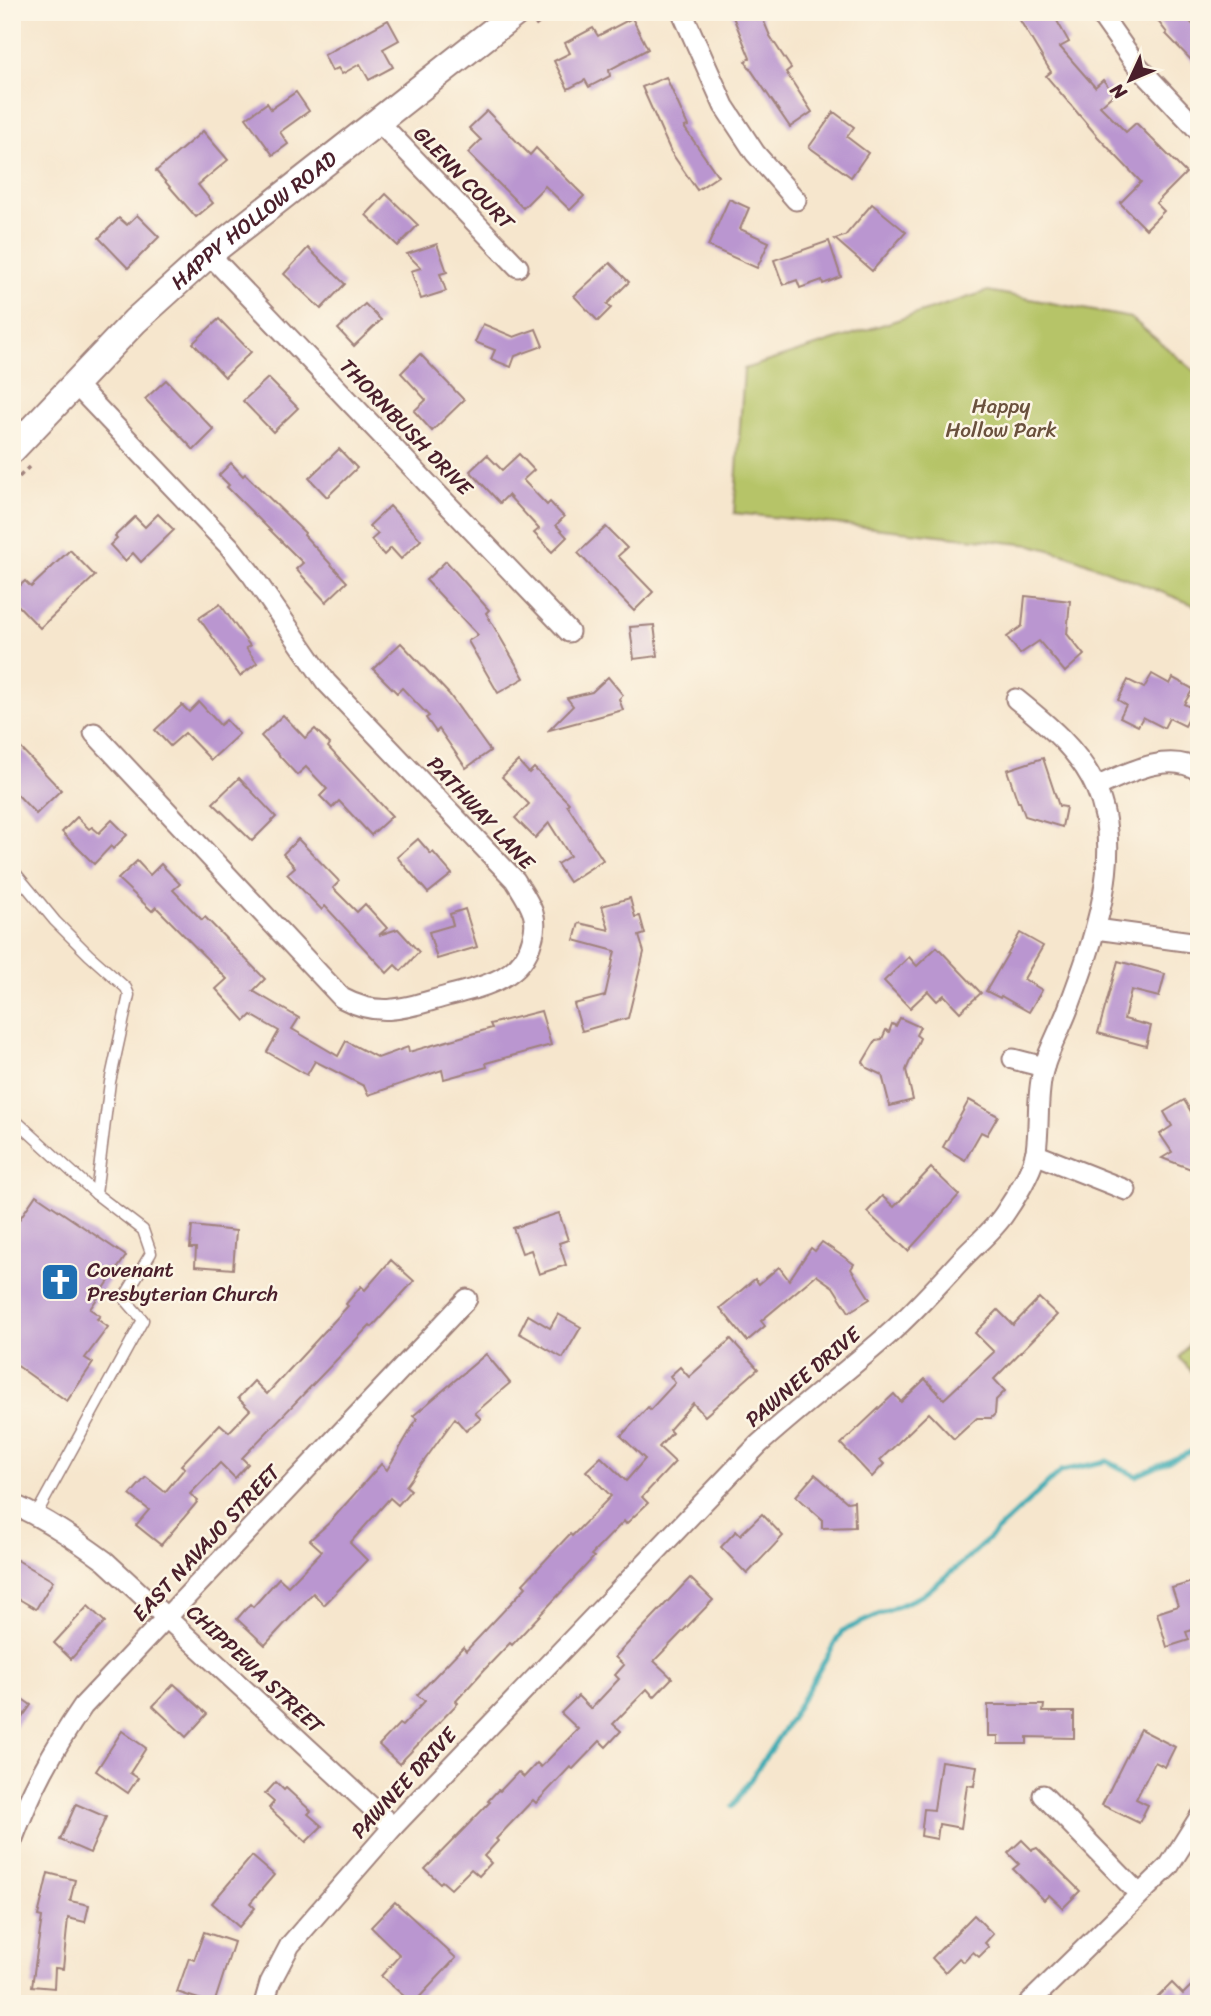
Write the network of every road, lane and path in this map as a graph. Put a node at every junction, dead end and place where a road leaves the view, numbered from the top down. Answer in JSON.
{"nodes":[{"id":1,"x":553,"y":12,"type":"edge"},
{"id":2,"x":682,"y":12,"type":"edge"},
{"id":3,"x":1099,"y":12,"type":"edge"},
{"id":4,"x":524,"y":21,"type":"edge"},
{"id":5,"x":377,"y":120,"type":"junction"},
{"id":6,"x":1199,"y":131,"type":"edge"},
{"id":7,"x":796,"y":200,"type":"dead end"},
{"id":8,"x":209,"y":254,"type":"junction"},
{"id":9,"x":518,"y":267,"type":"dead end"},
{"id":10,"x":75,"y":384,"type":"junction"},
{"id":11,"x":21,"y":458,"type":"edge"},
{"id":12,"x":12,"y":484,"type":"edge"},
{"id":13,"x":569,"y":632,"type":"dead end"},
{"id":14,"x":1016,"y":699,"type":"dead end"},
{"id":15,"x":94,"y":733,"type":"dead end"},
{"id":16,"x":1199,"y":771,"type":"edge"},
{"id":17,"x":1096,"y":787,"type":"junction"},
{"id":18,"x":12,"y":869,"type":"edge"},
{"id":19,"x":1096,"y":929,"type":"junction"},
{"id":20,"x":1199,"y":943,"type":"edge"},
{"id":21,"x":1013,"y":1059,"type":"dead end"},
{"id":22,"x":1044,"y":1067,"type":"junction"},
{"id":23,"x":12,"y":1117,"type":"edge"},
{"id":24,"x":1035,"y":1153,"type":"junction"},
{"id":25,"x":1126,"y":1190,"type":"dead end"},
{"id":26,"x":96,"y":1194,"type":"junction"},
{"id":27,"x":467,"y":1300,"type":"dead end"},
{"id":28,"x":12,"y":1504,"type":"edge"},
{"id":29,"x":36,"y":1515,"type":"junction"},
{"id":30,"x":167,"y":1618,"type":"junction"},
{"id":31,"x":1043,"y":1795,"type":"dead end"},
{"id":32,"x":1199,"y":1818,"type":"edge"},
{"id":33,"x":393,"y":1827,"type":"junction"},
{"id":34,"x":12,"y":1841,"type":"edge"},
{"id":35,"x":1139,"y":1894,"type":"junction"},
{"id":36,"x":264,"y":2004,"type":"edge"},
{"id":37,"x":1028,"y":2004,"type":"edge"}],
"edges":[{"from":1,"to":4,"type":"path"},
{"from":2,"to":7,"type":"street"},
{"from":3,"to":6,"type":"street"},
{"from":4,"to":5,"type":"main road","name":"HAPPY HOLLOW ROAD"},
{"from":5,"to":8,"type":"main road","name":"HAPPY HOLLOW ROAD"},
{"from":5,"to":9,"type":"street","name":"GLENN COURT"},
{"from":8,"to":10,"type":"main road","name":"HAPPY HOLLOW ROAD"},
{"from":8,"to":13,"type":"street","name":"THORNBUSH DRIVE"},
{"from":10,"to":11,"type":"main road","name":"HAPPY HOLLOW ROAD"},
{"from":10,"to":15,"type":"street","name":"PATHWAY LANE"},
{"from":11,"to":12,"type":"path"},
{"from":14,"to":17,"type":"street","name":"PAWNEE DRIVE"},
{"from":16,"to":17,"type":"street"},
{"from":17,"to":19,"type":"street","name":"PAWNEE DRIVE"},
{"from":18,"to":26,"type":"lane"},
{"from":19,"to":20,"type":"street"},
{"from":19,"to":22,"type":"street","name":"PAWNEE DRIVE"},
{"from":21,"to":22,"type":"street"},
{"from":22,"to":24,"type":"street","name":"PAWNEE DRIVE"},
{"from":23,"to":26,"type":"lane"},
{"from":24,"to":25,"type":"street"},
{"from":24,"to":33,"type":"street","name":"PAWNEE DRIVE"},
{"from":26,"to":29,"type":"lane"},
{"from":27,"to":30,"type":"street","name":"EAST NAVAJO STREET"},
{"from":28,"to":29,"type":"street","name":"CHIPPEWA STREET"},
{"from":29,"to":30,"type":"street","name":"CHIPPEWA STREET"},
{"from":30,"to":33,"type":"street","name":"CHIPPEWA STREET"},
{"from":30,"to":34,"type":"street","name":"EAST NAVAJO STREET"},
{"from":31,"to":35,"type":"street"},
{"from":32,"to":35,"type":"street"},
{"from":33,"to":36,"type":"street","name":"PAWNEE DRIVE"},
{"from":35,"to":37,"type":"street"}]}
